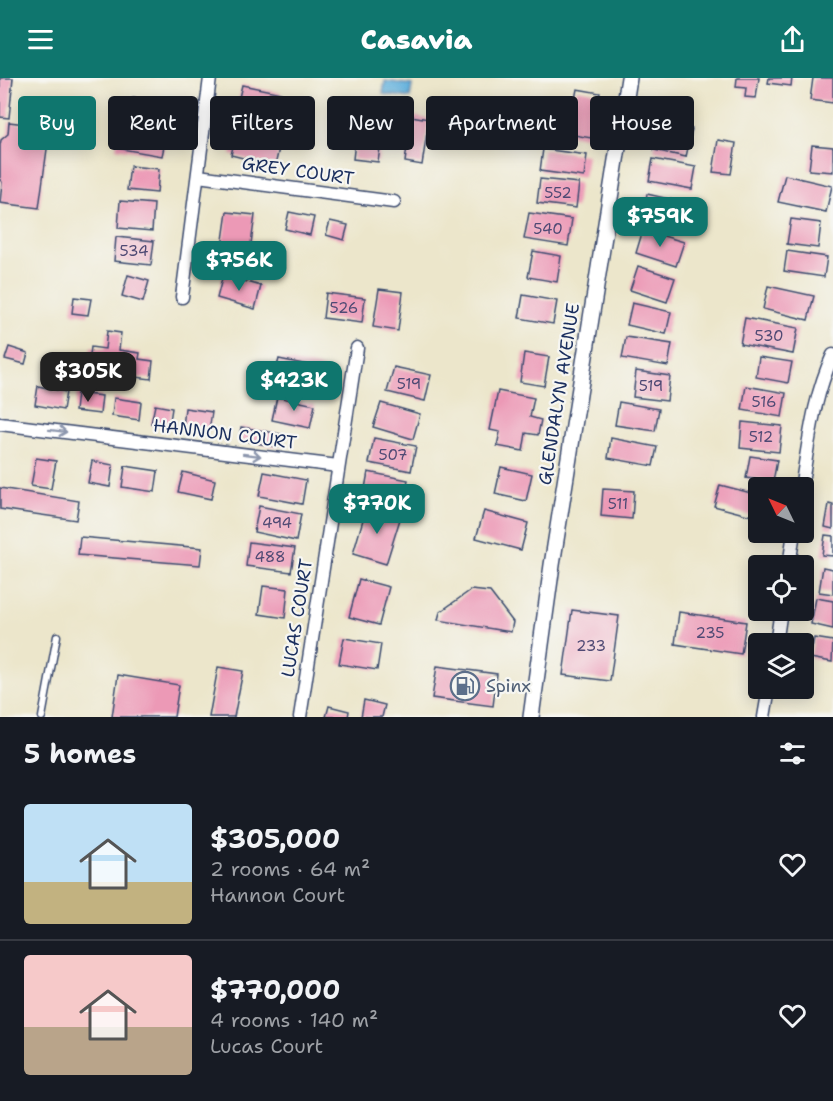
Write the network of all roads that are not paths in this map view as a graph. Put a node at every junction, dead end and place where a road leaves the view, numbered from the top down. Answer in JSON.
{"nodes":[{"id":1,"x":210,"y":78,"type":"edge"},
{"id":2,"x":629,"y":78,"type":"edge"},
{"id":3,"x":198,"y":176,"type":"junction"},
{"id":4,"x":394,"y":202,"type":"dead end"},
{"id":5,"x":182,"y":297,"type":"dead end"},
{"id":6,"x":357,"y":348,"type":"dead end"},
{"id":7,"x":833,"y":355,"type":"edge"},
{"id":8,"x":0,"y":424,"type":"edge"},
{"id":9,"x":338,"y":466,"type":"junction"},
{"id":10,"x":803,"y":477,"type":"edge"},
{"id":11,"x":57,"y":636,"type":"dead end"},
{"id":12,"x":767,"y":699,"type":"edge"},
{"id":13,"x":42,"y":717,"type":"edge"},
{"id":14,"x":300,"y":717,"type":"edge"},
{"id":15,"x":531,"y":717,"type":"edge"},
{"id":16,"x":764,"y":717,"type":"edge"}],
"edges":[{"from":1,"to":3,"type":"street"},
{"from":2,"to":15,"type":"street","name":"GLENDALYN AVENUE"},
{"from":3,"to":4,"type":"street","name":"GREY COURT"},
{"from":3,"to":5,"type":"street"},
{"from":6,"to":9,"type":"street","name":"LUCAS COURT"},
{"from":7,"to":10,"type":"street"},
{"from":8,"to":9,"type":"street","name":"HANNON COURT","one_way":true},
{"from":9,"to":14,"type":"street","name":"LUCAS COURT"},
{"from":11,"to":13,"type":"lane"},
{"from":12,"to":16,"type":"street"}]}
